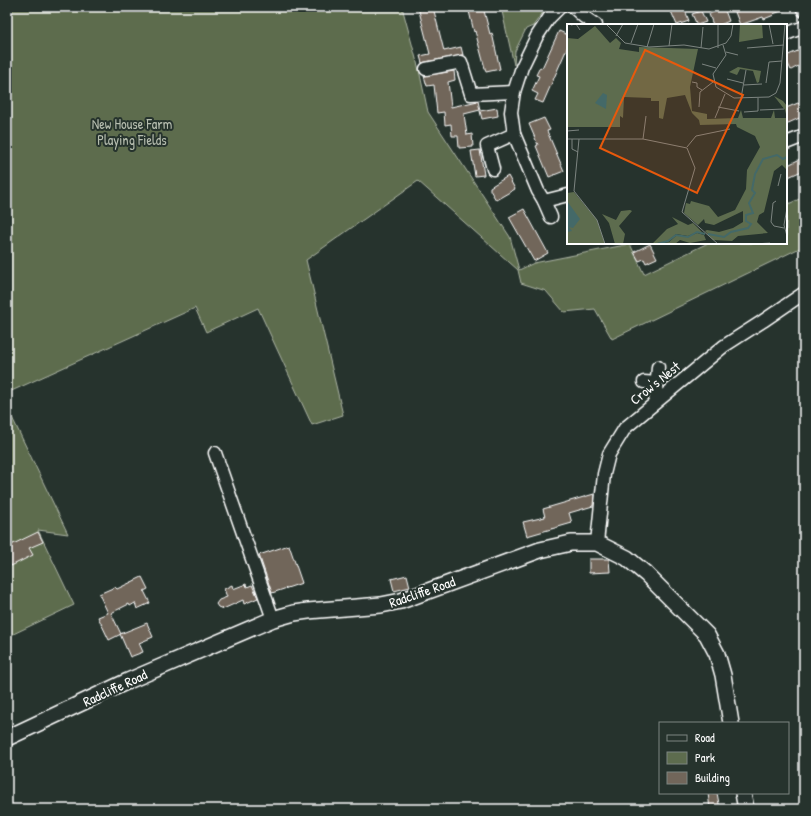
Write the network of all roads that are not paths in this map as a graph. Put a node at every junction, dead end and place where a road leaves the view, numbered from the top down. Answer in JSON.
{"nodes":[{"id":1,"x":560,"y":7,"type":"edge"},
{"id":2,"x":573,"y":7,"type":"edge"},
{"id":3,"x":802,"y":7,"type":"edge"},
{"id":4,"x":804,"y":11,"type":"edge"},
{"id":5,"x":594,"y":24,"type":"edge"},
{"id":6,"x":804,"y":27,"type":"edge"},
{"id":7,"x":787,"y":34,"type":"edge"},
{"id":8,"x":426,"y":69,"type":"dead end"},
{"id":9,"x":514,"y":92,"type":"junction"},
{"id":10,"x":514,"y":134,"type":"junction"},
{"id":11,"x":804,"y":136,"type":"edge"},
{"id":12,"x":787,"y":143,"type":"edge"},
{"id":13,"x":492,"y":170,"type":"dead end"},
{"id":14,"x":567,"y":195,"type":"edge"},
{"id":15,"x":544,"y":201,"type":"junction"},
{"id":16,"x":551,"y":217,"type":"dead end"},
{"id":17,"x":804,"y":293,"type":"edge"},
{"id":18,"x":658,"y":367,"type":"dead end"},
{"id":19,"x":644,"y":382,"type":"dead end"},
{"id":20,"x":656,"y":383,"type":"junction"},
{"id":21,"x":655,"y":403,"type":"junction"},
{"id":22,"x":215,"y":453,"type":"dead end"},
{"id":23,"x":597,"y":543,"type":"junction"},
{"id":24,"x":273,"y":619,"type":"junction"},
{"id":25,"x":731,"y":722,"type":"edge"},
{"id":26,"x":7,"y":738,"type":"edge"},
{"id":27,"x":743,"y":794,"type":"edge"},
{"id":28,"x":746,"y":809,"type":"edge"}],
"edges":[{"from":1,"to":9,"type":"street"},
{"from":2,"to":5,"type":"street"},
{"from":3,"to":4,"type":"street"},
{"from":6,"to":7,"type":"street"},
{"from":8,"to":9,"type":"street"},
{"from":9,"to":10,"type":"street"},
{"from":10,"to":13,"type":"street"},
{"from":10,"to":15,"type":"street"},
{"from":11,"to":12,"type":"street"},
{"from":14,"to":15,"type":"street"},
{"from":15,"to":16,"type":"street"},
{"from":17,"to":21,"type":"street","name":"Crow's Nest"},
{"from":18,"to":20,"type":"street"},
{"from":19,"to":20,"type":"street"},
{"from":20,"to":21,"type":"street"},
{"from":21,"to":23,"type":"street","name":"Crow's Nest"},
{"from":22,"to":24,"type":"street"},
{"from":23,"to":24,"type":"main road","name":"Radcliffe Road"},
{"from":23,"to":25,"type":"main road","name":"Radcliffe Road"},
{"from":24,"to":26,"type":"main road","name":"Radcliffe Road"},
{"from":27,"to":28,"type":"main road"}]}
